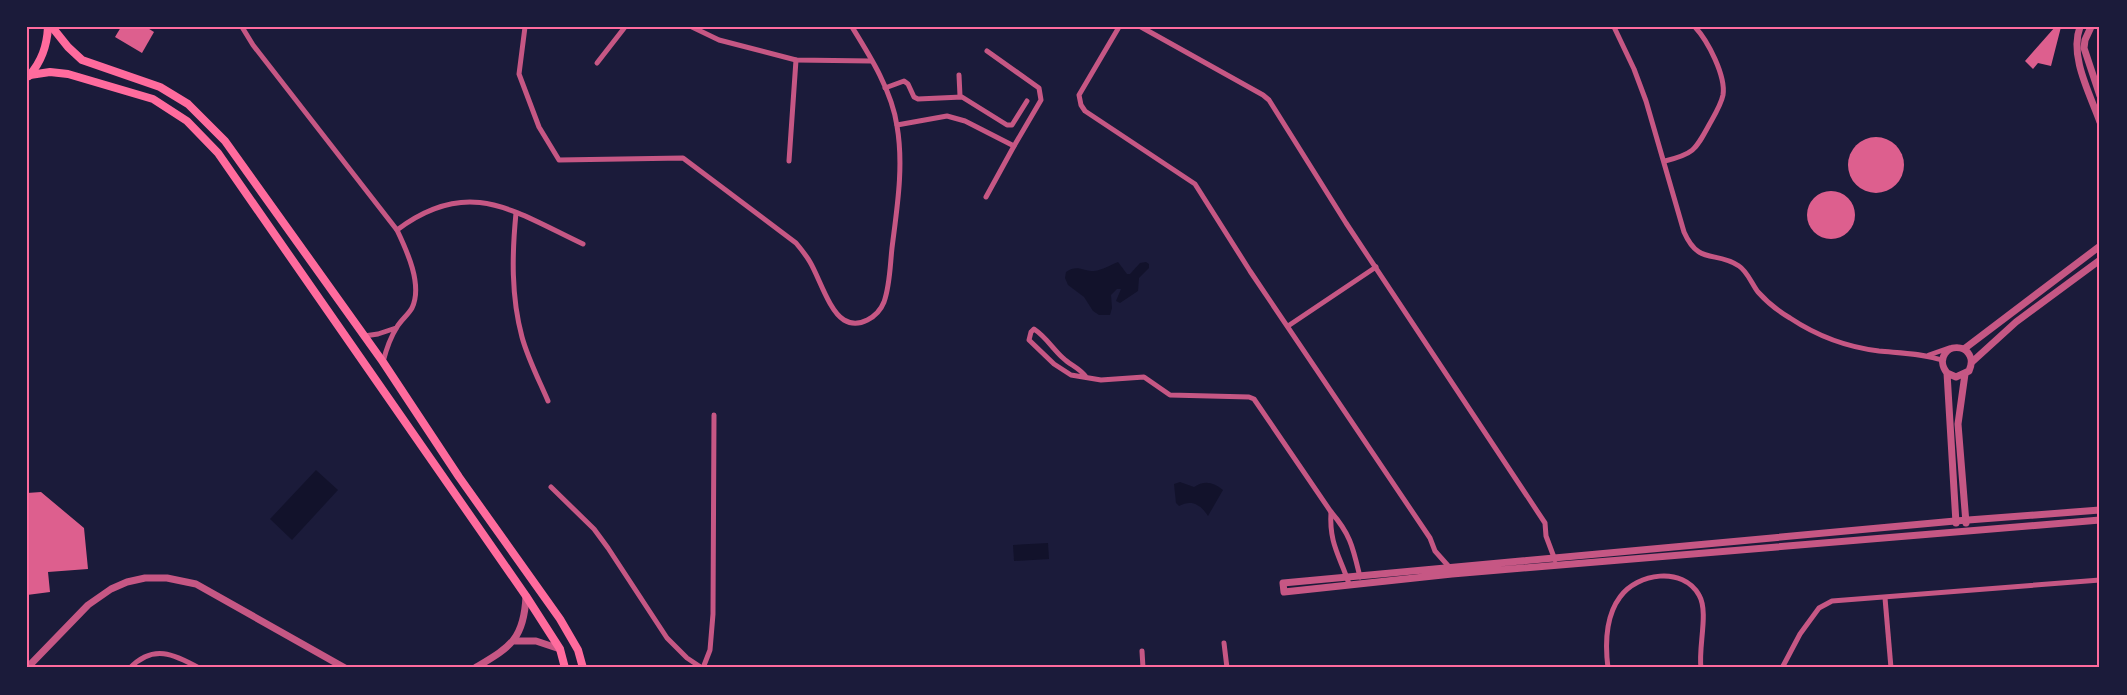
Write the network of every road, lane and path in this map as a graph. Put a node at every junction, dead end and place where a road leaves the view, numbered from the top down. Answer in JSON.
{"nodes":[{"id":1,"x":50,"y":27,"type":"edge"},
{"id":2,"x":242,"y":27,"type":"edge"},
{"id":3,"x":525,"y":27,"type":"edge"},
{"id":4,"x":625,"y":27,"type":"edge"},
{"id":5,"x":692,"y":27,"type":"edge"},
{"id":6,"x":852,"y":27,"type":"edge"},
{"id":7,"x":1119,"y":27,"type":"edge"},
{"id":8,"x":1141,"y":27,"type":"edge"},
{"id":9,"x":1614,"y":27,"type":"edge"},
{"id":10,"x":1695,"y":27,"type":"edge"},
{"id":11,"x":2080,"y":27,"type":"edge"},
{"id":12,"x":2091,"y":27,"type":"edge"},
{"id":13,"x":987,"y":51,"type":"dead end"},
{"id":14,"x":796,"y":60,"type":"junction"},
{"id":15,"x":871,"y":61,"type":"junction"},
{"id":16,"x":597,"y":63,"type":"dead end"},
{"id":17,"x":959,"y":75,"type":"dead end"},
{"id":18,"x":29,"y":76,"type":"edge"},
{"id":19,"x":885,"y":88,"type":"junction"},
{"id":20,"x":960,"y":96,"type":"junction"},
{"id":21,"x":2100,"y":96,"type":"edge"},
{"id":22,"x":1027,"y":101,"type":"dead end"},
{"id":23,"x":2100,"y":122,"type":"edge"},
{"id":24,"x":897,"y":125,"type":"junction"},
{"id":25,"x":1014,"y":147,"type":"junction"},
{"id":26,"x":789,"y":160,"type":"dead end"},
{"id":27,"x":1665,"y":161,"type":"junction"},
{"id":28,"x":986,"y":197,"type":"dead end"},
{"id":29,"x":516,"y":213,"type":"junction"},
{"id":30,"x":397,"y":230,"type":"junction"},
{"id":31,"x":583,"y":244,"type":"dead end"},
{"id":32,"x":2100,"y":246,"type":"edge"},
{"id":33,"x":2100,"y":260,"type":"edge"},
{"id":34,"x":1376,"y":267,"type":"junction"},
{"id":35,"x":1288,"y":326,"type":"junction"},
{"id":36,"x":396,"y":328,"type":"junction"},
{"id":37,"x":364,"y":336,"type":"junction"},
{"id":38,"x":1950,"y":348,"type":"junction"},
{"id":39,"x":1964,"y":349,"type":"junction"},
{"id":40,"x":1928,"y":355,"type":"junction"},
{"id":41,"x":1942,"y":360,"type":"junction"},
{"id":42,"x":383,"y":362,"type":"junction"},
{"id":43,"x":1972,"y":362,"type":"junction"},
{"id":44,"x":1947,"y":373,"type":"junction"},
{"id":45,"x":1965,"y":374,"type":"junction"},
{"id":46,"x":1086,"y":377,"type":"junction"},
{"id":47,"x":548,"y":401,"type":"dead end"},
{"id":48,"x":714,"y":415,"type":"dead end"},
{"id":49,"x":551,"y":487,"type":"dead end"},
{"id":50,"x":2100,"y":510,"type":"edge"},
{"id":51,"x":1331,"y":512,"type":"junction"},
{"id":52,"x":1966,"y":520,"type":"junction"},
{"id":53,"x":2100,"y":520,"type":"edge"},
{"id":54,"x":1955,"y":521,"type":"junction"},
{"id":55,"x":1967,"y":531,"type":"junction"},
{"id":56,"x":1956,"y":532,"type":"junction"},
{"id":57,"x":1555,"y":561,"type":"junction"},
{"id":58,"x":1451,"y":571,"type":"junction"},
{"id":59,"x":1361,"y":580,"type":"junction"},
{"id":60,"x":2100,"y":580,"type":"edge"},
{"id":61,"x":1348,"y":581,"type":"junction"},
{"id":62,"x":1284,"y":592,"type":"dead end"},
{"id":63,"x":526,"y":596,"type":"junction"},
{"id":64,"x":1885,"y":598,"type":"junction"},
{"id":65,"x":515,"y":640,"type":"junction"},
{"id":66,"x":1224,"y":643,"type":"dead end"},
{"id":67,"x":560,"y":650,"type":"junction"},
{"id":68,"x":1142,"y":651,"type":"dead end"},
{"id":69,"x":27,"y":668,"type":"edge"},
{"id":70,"x":130,"y":668,"type":"edge"},
{"id":71,"x":199,"y":668,"type":"edge"},
{"id":72,"x":345,"y":668,"type":"edge"},
{"id":73,"x":475,"y":668,"type":"edge"},
{"id":74,"x":565,"y":668,"type":"edge"},
{"id":75,"x":584,"y":668,"type":"edge"},
{"id":76,"x":703,"y":668,"type":"edge"},
{"id":77,"x":1143,"y":668,"type":"edge"},
{"id":78,"x":1227,"y":668,"type":"edge"},
{"id":79,"x":1608,"y":668,"type":"edge"},
{"id":80,"x":1701,"y":668,"type":"edge"},
{"id":81,"x":1782,"y":668,"type":"edge"},
{"id":82,"x":1891,"y":668,"type":"edge"}],
"edges":[{"from":1,"to":18,"type":"main road"},
{"from":1,"to":37,"type":"main road"},
{"from":2,"to":30,"type":"street"},
{"from":3,"to":24,"type":"street"},
{"from":4,"to":16,"type":"street"},
{"from":5,"to":14,"type":"street"},
{"from":6,"to":15,"type":"street"},
{"from":7,"to":35,"type":"street"},
{"from":8,"to":34,"type":"street"},
{"from":9,"to":27,"type":"street"},
{"from":10,"to":27,"type":"street"},
{"from":11,"to":23,"type":"street"},
{"from":12,"to":21,"type":"street"},
{"from":13,"to":25,"type":"street"},
{"from":14,"to":15,"type":"street"},
{"from":14,"to":26,"type":"street"},
{"from":15,"to":19,"type":"street"},
{"from":17,"to":20,"type":"street"},
{"from":18,"to":63,"type":"main road"},
{"from":19,"to":20,"type":"street"},
{"from":19,"to":24,"type":"street"},
{"from":20,"to":22,"type":"street"},
{"from":24,"to":25,"type":"street"},
{"from":25,"to":28,"type":"street"},
{"from":27,"to":40,"type":"street"},
{"from":29,"to":30,"type":"street"},
{"from":29,"to":31,"type":"street"},
{"from":29,"to":47,"type":"street"},
{"from":30,"to":36,"type":"street"},
{"from":32,"to":39,"type":"street"},
{"from":33,"to":43,"type":"street"},
{"from":34,"to":35,"type":"street"},
{"from":34,"to":57,"type":"street"},
{"from":35,"to":58,"type":"street"},
{"from":36,"to":37,"type":"street"},
{"from":36,"to":42,"type":"street"},
{"from":37,"to":42,"type":"main road"},
{"from":38,"to":39,"type":"street"},
{"from":38,"to":40,"type":"street"},
{"from":38,"to":41,"type":"street"},
{"from":39,"to":43,"type":"street"},
{"from":40,"to":41,"type":"street"},
{"from":41,"to":44,"type":"street"},
{"from":42,"to":75,"type":"main road"},
{"from":43,"to":45,"type":"street"},
{"from":44,"to":45,"type":"street"},
{"from":44,"to":54,"type":"street"},
{"from":45,"to":52,"type":"street"},
{"from":46,"to":46,"type":"street"},
{"from":46,"to":51,"type":"street"},
{"from":48,"to":76,"type":"street"},
{"from":49,"to":76,"type":"street"},
{"from":50,"to":52,"type":"street"},
{"from":51,"to":59,"type":"street"},
{"from":51,"to":61,"type":"street"},
{"from":52,"to":54,"type":"street"},
{"from":52,"to":55,"type":"street"},
{"from":53,"to":55,"type":"street"},
{"from":54,"to":56,"type":"street"},
{"from":54,"to":57,"type":"street"},
{"from":55,"to":56,"type":"street"},
{"from":56,"to":57,"type":"street"},
{"from":57,"to":58,"type":"street"},
{"from":58,"to":59,"type":"street"},
{"from":59,"to":61,"type":"street"},
{"from":60,"to":64,"type":"street"},
{"from":61,"to":62,"type":"street"},
{"from":63,"to":65,"type":"street"},
{"from":63,"to":67,"type":"main road"},
{"from":64,"to":81,"type":"street"},
{"from":64,"to":82,"type":"street"},
{"from":65,"to":67,"type":"street"},
{"from":65,"to":73,"type":"street"},
{"from":66,"to":78,"type":"street"},
{"from":67,"to":74,"type":"main road"},
{"from":68,"to":77,"type":"street"},
{"from":69,"to":72,"type":"street"},
{"from":70,"to":71,"type":"street"},
{"from":79,"to":80,"type":"street"}]}
